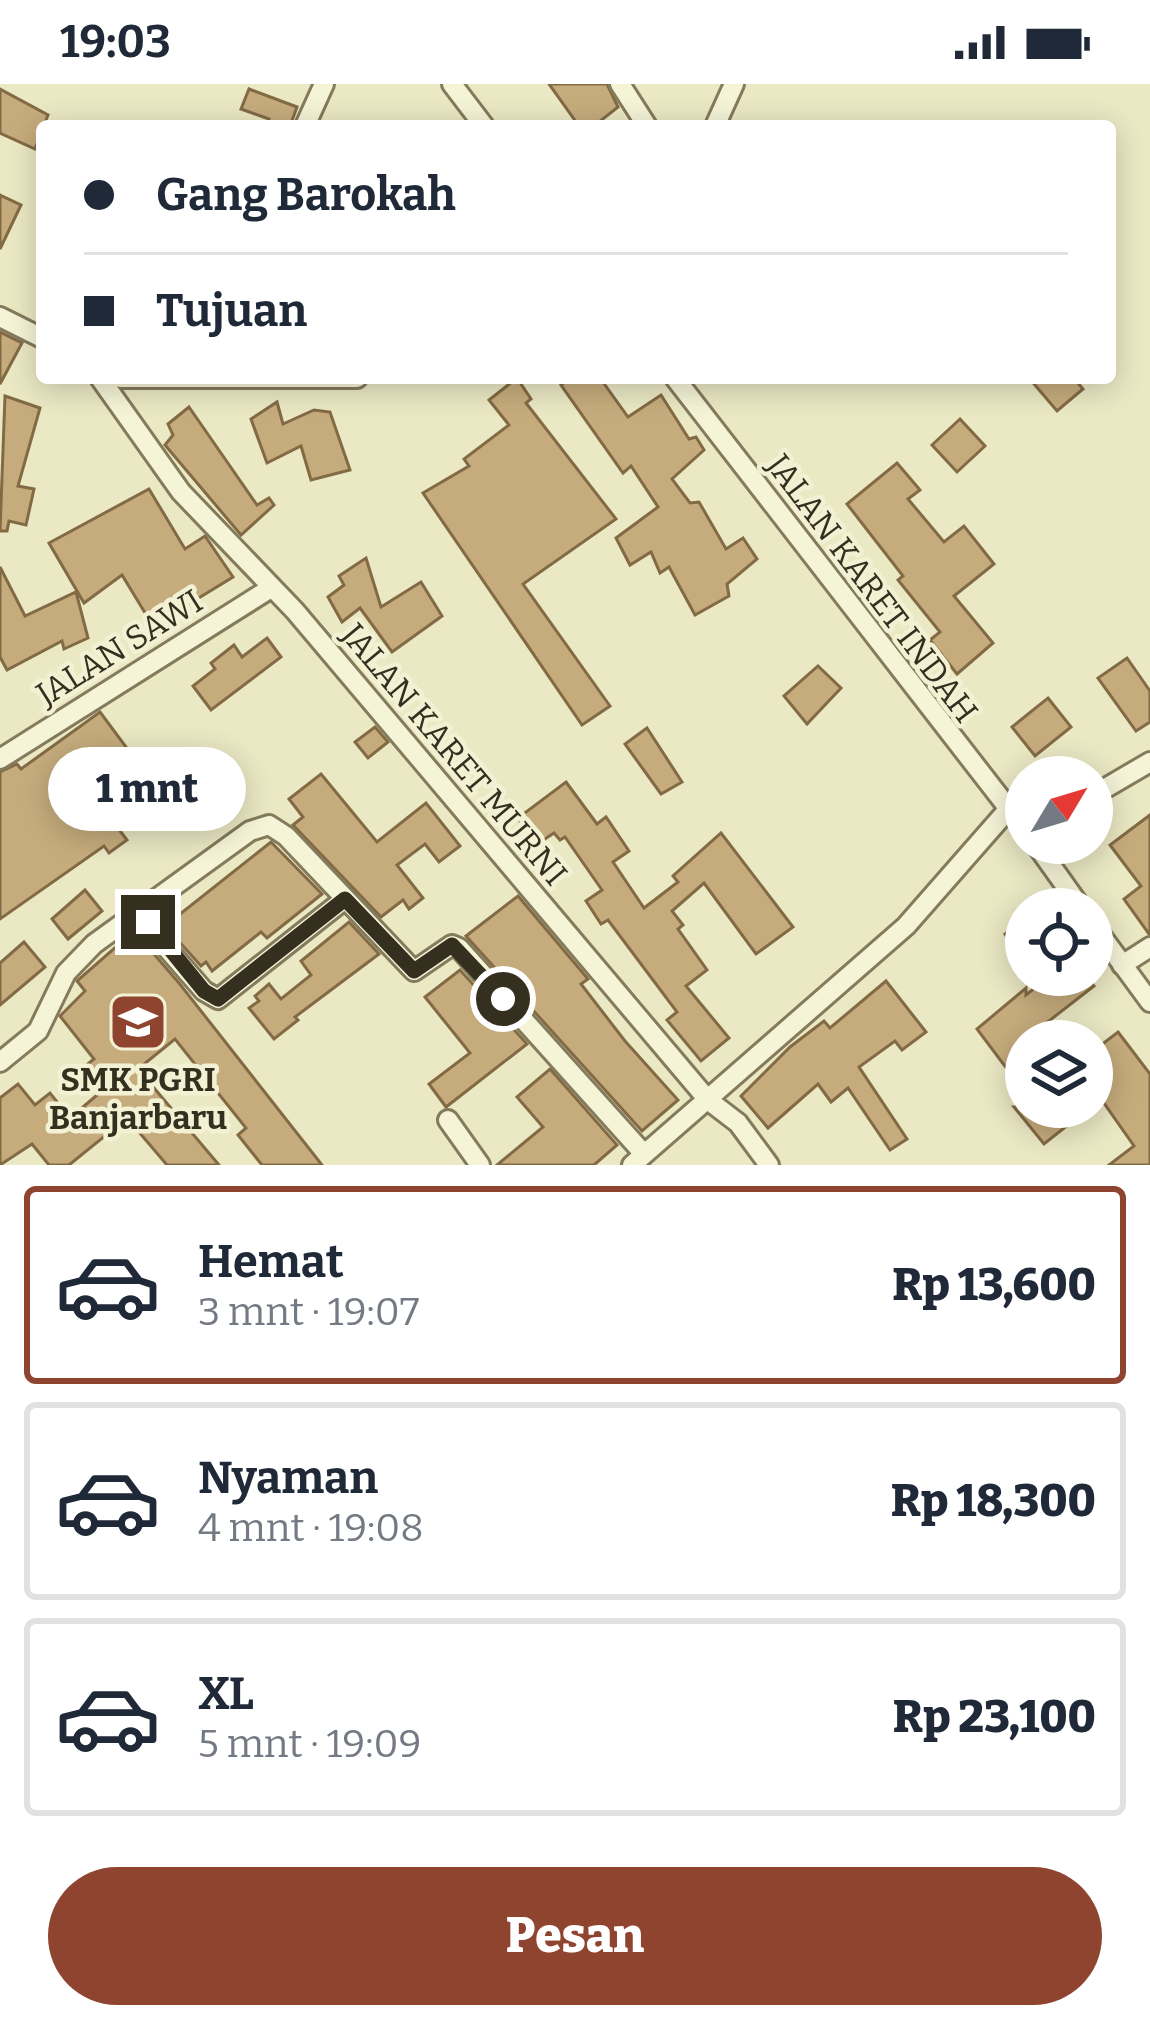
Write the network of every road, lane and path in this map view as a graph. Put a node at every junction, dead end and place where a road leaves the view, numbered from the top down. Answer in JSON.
{"nodes":[{"id":1,"x":324,"y":84,"type":"edge"},
{"id":2,"x":452,"y":84,"type":"edge"},
{"id":3,"x":620,"y":84,"type":"edge"},
{"id":4,"x":734,"y":84,"type":"edge"},
{"id":5,"x":308,"y":120,"type":"edge"},
{"id":6,"x":479,"y":120,"type":"edge"},
{"id":7,"x":643,"y":120,"type":"edge"},
{"id":8,"x":718,"y":120,"type":"edge"},
{"id":9,"x":0,"y":316,"type":"edge"},
{"id":10,"x":36,"y":335,"type":"edge"},
{"id":11,"x":104,"y":384,"type":"edge"},
{"id":12,"x":680,"y":384,"type":"edge"},
{"id":13,"x":271,"y":588,"type":"junction"},
{"id":14,"x":0,"y":759,"type":"edge"},
{"id":15,"x":1150,"y":762,"type":"edge"},
{"id":16,"x":1113,"y":784,"type":"edge"},
{"id":17,"x":1005,"y":811,"type":"edge"},
{"id":18,"x":1005,"y":813,"type":"edge"},
{"id":19,"x":345,"y":899,"type":"junction"},
{"id":20,"x":139,"y":916,"type":"junction"},
{"id":21,"x":1150,"y":947,"type":"edge"},
{"id":22,"x":1113,"y":952,"type":"edge"},
{"id":23,"x":1122,"y":965,"type":"junction"},
{"id":24,"x":1150,"y":1002,"type":"edge"},
{"id":25,"x":0,"y":1062,"type":"edge"},
{"id":26,"x":708,"y":1100,"type":"junction"},
{"id":27,"x":448,"y":1120,"type":"dead end"},
{"id":28,"x":638,"y":1160,"type":"edge"},
{"id":29,"x":480,"y":1165,"type":"edge"},
{"id":30,"x":769,"y":1165,"type":"edge"}],
"edges":[{"from":1,"to":5,"type":"street"},
{"from":2,"to":6,"type":"street"},
{"from":3,"to":7,"type":"street"},
{"from":4,"to":8,"type":"street"},
{"from":9,"to":10,"type":"street"},
{"from":11,"to":13,"type":"street","name":"JALAN KARET MURNI"},
{"from":12,"to":17,"type":"street","name":"JALAN KARET INDAH"},
{"from":13,"to":14,"type":"street","name":"JALAN SAWI"},
{"from":13,"to":26,"type":"street","name":"JALAN KARET MURNI"},
{"from":15,"to":16,"type":"street"},
{"from":18,"to":26,"type":"street"},
{"from":19,"to":20,"type":"street"},
{"from":19,"to":20,"type":"street"},
{"from":19,"to":28,"type":"street"},
{"from":20,"to":25,"type":"street"},
{"from":21,"to":23,"type":"street"},
{"from":22,"to":23,"type":"street"},
{"from":23,"to":24,"type":"street"},
{"from":26,"to":28,"type":"street"},
{"from":26,"to":30,"type":"street","name":"JALAN KARET MURNI"},
{"from":27,"to":29,"type":"street"}]}
